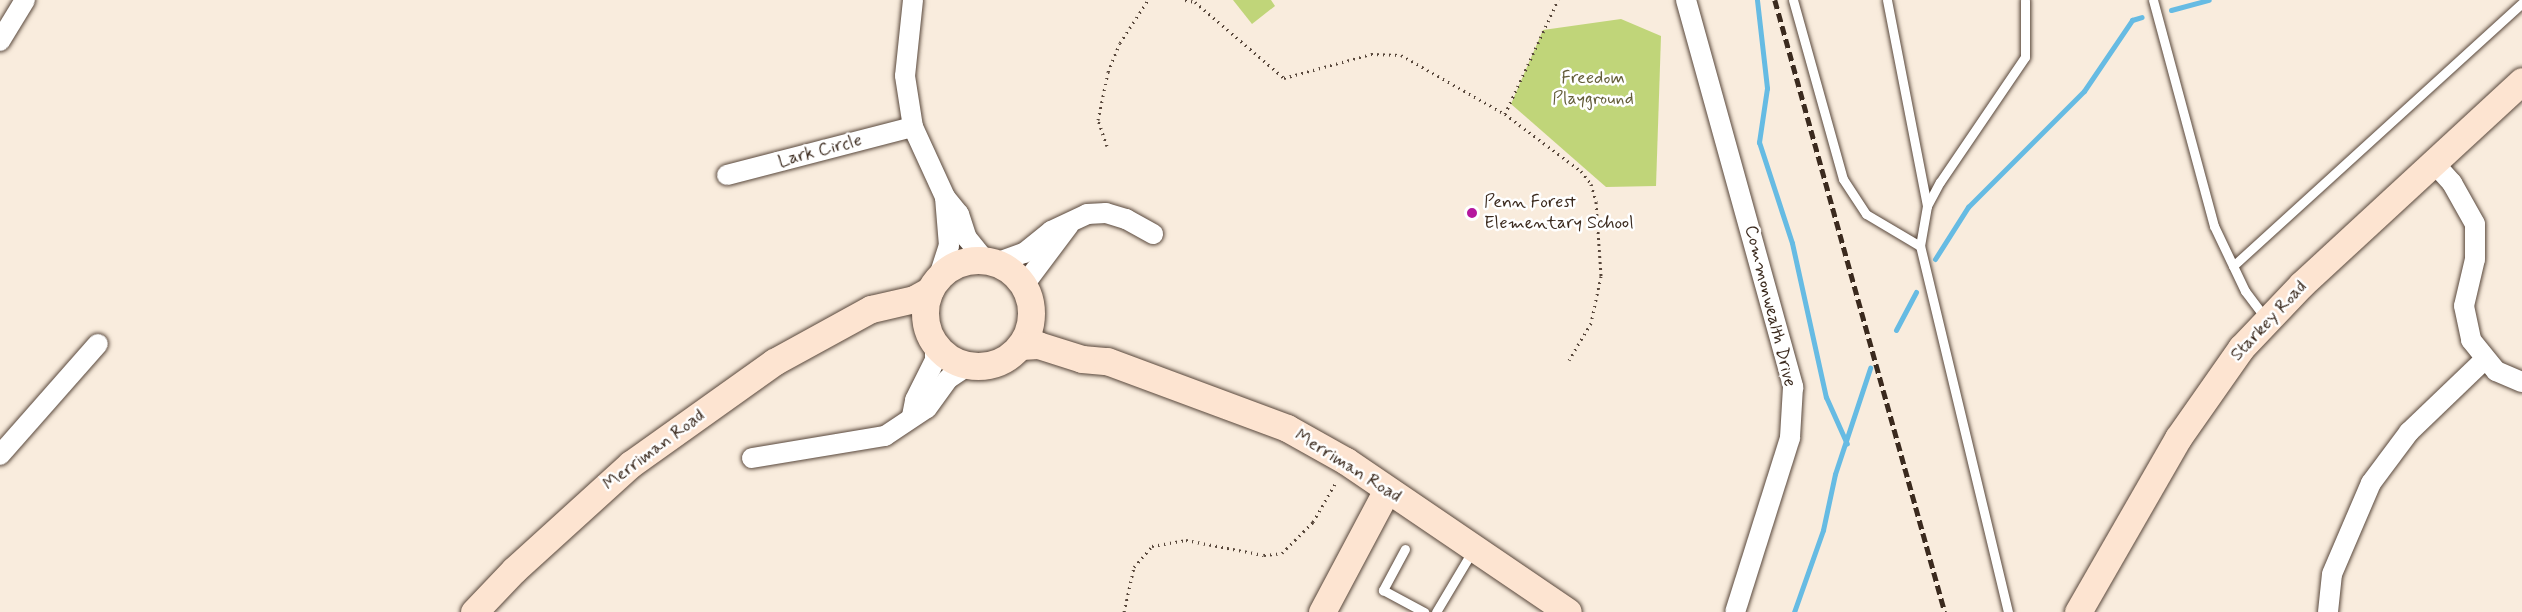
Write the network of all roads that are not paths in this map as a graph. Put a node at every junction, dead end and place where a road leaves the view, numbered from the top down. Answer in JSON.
{"nodes":[{"id":1,"x":25,"y":0,"type":"edge"},
{"id":2,"x":913,"y":0,"type":"edge"},
{"id":3,"x":1686,"y":0,"type":"edge"},
{"id":4,"x":1793,"y":0,"type":"edge"},
{"id":5,"x":1887,"y":0,"type":"edge"},
{"id":6,"x":2025,"y":0,"type":"edge"},
{"id":7,"x":2153,"y":0,"type":"edge"},
{"id":8,"x":2522,"y":3,"type":"edge"},
{"id":9,"x":0,"y":40,"type":"edge"},
{"id":10,"x":2522,"y":81,"type":"edge"},
{"id":11,"x":913,"y":127,"type":"junction"},
{"id":12,"x":2434,"y":163,"type":"junction"},
{"id":13,"x":727,"y":175,"type":"dead end"},
{"id":14,"x":945,"y":197,"type":"junction"},
{"id":15,"x":1927,"y":206,"type":"junction"},
{"id":16,"x":1071,"y":223,"type":"junction"},
{"id":17,"x":1153,"y":234,"type":"dead end"},
{"id":18,"x":1920,"y":246,"type":"junction"},
{"id":19,"x":991,"y":262,"type":"junction"},
{"id":20,"x":2233,"y":266,"type":"junction"},
{"id":21,"x":934,"y":284,"type":"junction"},
{"id":22,"x":1024,"y":285,"type":"junction"},
{"id":23,"x":1032,"y":314,"type":"junction"},
{"id":24,"x":857,"y":318,"type":"junction"},
{"id":25,"x":2266,"y":320,"type":"junction"},
{"id":26,"x":932,"y":339,"type":"junction"},
{"id":27,"x":98,"y":344,"type":"dead end"},
{"id":28,"x":1021,"y":346,"type":"junction"},
{"id":29,"x":2484,"y":360,"type":"junction"},
{"id":30,"x":1107,"y":361,"type":"junction"},
{"id":31,"x":967,"y":366,"type":"junction"},
{"id":32,"x":2522,"y":382,"type":"edge"},
{"id":33,"x":912,"y":416,"type":"junction"},
{"id":34,"x":0,"y":455,"type":"edge"},
{"id":35,"x":752,"y":458,"type":"dead end"},
{"id":36,"x":1387,"y":490,"type":"junction"},
{"id":37,"x":1405,"y":549,"type":"dead end"},
{"id":38,"x":1474,"y":549,"type":"junction"},
{"id":39,"x":474,"y":612,"type":"edge"},
{"id":40,"x":1322,"y":612,"type":"edge"},
{"id":41,"x":1424,"y":612,"type":"edge"},
{"id":42,"x":1436,"y":612,"type":"edge"},
{"id":43,"x":1568,"y":612,"type":"edge"},
{"id":44,"x":1735,"y":612,"type":"edge"},
{"id":45,"x":2008,"y":612,"type":"edge"},
{"id":46,"x":2078,"y":612,"type":"edge"},
{"id":47,"x":2328,"y":612,"type":"edge"}],
"edges":[{"from":1,"to":9,"type":"street"},
{"from":2,"to":11,"type":"street"},
{"from":3,"to":44,"type":"street","name":"Commonwealth Drive"},
{"from":4,"to":18,"type":"lane"},
{"from":5,"to":15,"type":"lane"},
{"from":6,"to":15,"type":"lane"},
{"from":7,"to":20,"type":"lane"},
{"from":8,"to":20,"type":"lane"},
{"from":10,"to":12,"type":"main road","name":"Starkey Road"},
{"from":11,"to":13,"type":"street","name":"Lark Circle"},
{"from":11,"to":14,"type":"street"},
{"from":12,"to":25,"type":"main road","name":"Starkey Road"},
{"from":12,"to":29,"type":"street"},
{"from":14,"to":19,"type":"street"},
{"from":14,"to":21,"type":"street"},
{"from":15,"to":18,"type":"lane"},
{"from":16,"to":17,"type":"street"},
{"from":16,"to":19,"type":"street"},
{"from":16,"to":22,"type":"street"},
{"from":18,"to":45,"type":"lane"},
{"from":19,"to":21,"type":"main road"},
{"from":19,"to":22,"type":"main road"},
{"from":20,"to":25,"type":"lane"},
{"from":21,"to":24,"type":"main road","name":"Merriman Road"},
{"from":21,"to":26,"type":"main road"},
{"from":22,"to":23,"type":"main road"},
{"from":23,"to":28,"type":"main road"},
{"from":23,"to":30,"type":"main road","name":"Merriman Road"},
{"from":24,"to":26,"type":"main road","name":"Merriman Road"},
{"from":24,"to":39,"type":"main road","name":"Merriman Road"},
{"from":25,"to":46,"type":"main road","name":"Starkey Road"},
{"from":26,"to":31,"type":"main road"},
{"from":26,"to":33,"type":"street"},
{"from":27,"to":34,"type":"street"},
{"from":28,"to":30,"type":"main road","name":"Merriman Road"},
{"from":28,"to":31,"type":"main road"},
{"from":29,"to":32,"type":"street"},
{"from":29,"to":47,"type":"street"},
{"from":30,"to":36,"type":"main road","name":"Merriman Road"},
{"from":31,"to":33,"type":"street"},
{"from":33,"to":35,"type":"street"},
{"from":36,"to":38,"type":"main road","name":"Merriman Road"},
{"from":36,"to":40,"type":"main road"},
{"from":37,"to":41,"type":"lane"},
{"from":38,"to":42,"type":"lane"},
{"from":38,"to":43,"type":"main road","name":"Merriman Road"}]}
